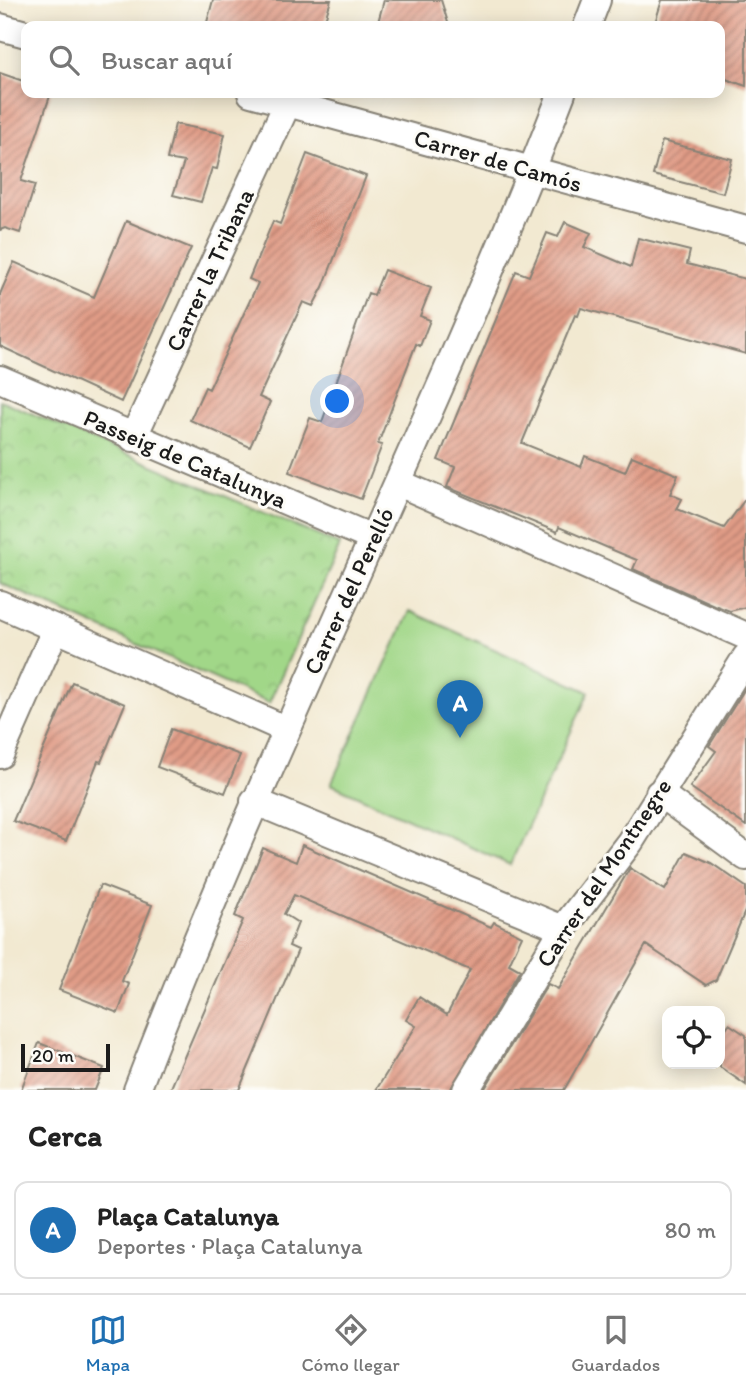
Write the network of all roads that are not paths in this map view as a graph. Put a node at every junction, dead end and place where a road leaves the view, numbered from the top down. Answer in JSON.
{"nodes":[{"id":1,"x":597,"y":0,"type":"edge"},
{"id":2,"x":589,"y":21,"type":"edge"},
{"id":3,"x":0,"y":27,"type":"edge"},
{"id":4,"x":21,"y":33,"type":"edge"},
{"id":5,"x":272,"y":98,"type":"edge"},
{"id":6,"x":560,"y":98,"type":"edge"},
{"id":7,"x":288,"y":102,"type":"junction"},
{"id":8,"x":531,"y":171,"type":"junction"},
{"id":9,"x":746,"y":229,"type":"edge"},
{"id":10,"x":0,"y":379,"type":"edge"},
{"id":11,"x":133,"y":438,"type":"junction"},
{"id":12,"x":399,"y":483,"type":"junction"},
{"id":13,"x":372,"y":538,"type":"junction"},
{"id":14,"x":0,"y":604,"type":"edge"},
{"id":15,"x":56,"y":628,"type":"junction"},
{"id":16,"x":746,"y":636,"type":"edge"},
{"id":17,"x":746,"y":657,"type":"edge"},
{"id":18,"x":285,"y":729,"type":"junction"},
{"id":19,"x":0,"y":755,"type":"edge"},
{"id":20,"x":659,"y":793,"type":"junction"},
{"id":21,"x":254,"y":801,"type":"junction"},
{"id":22,"x":746,"y":857,"type":"edge"},
{"id":23,"x":563,"y":929,"type":"junction"},
{"id":24,"x":137,"y":1090,"type":"edge"},
{"id":25,"x":466,"y":1090,"type":"edge"}],
"edges":[{"from":1,"to":2,"type":"street"},
{"from":3,"to":4,"type":"street"},
{"from":5,"to":7,"type":"street","name":"Carrer de Camós"},
{"from":6,"to":8,"type":"street","name":"Carrer del Perelló"},
{"from":7,"to":8,"type":"street","name":"Carrer de Camós"},
{"from":7,"to":11,"type":"street","name":"Carrer la Tribana"},
{"from":8,"to":9,"type":"street","name":"Carrer de Camós"},
{"from":8,"to":12,"type":"street","name":"Carrer del Perelló"},
{"from":10,"to":11,"type":"street","name":"Passeig de Catalunya"},
{"from":11,"to":13,"type":"street","name":"Passeig de Catalunya"},
{"from":12,"to":13,"type":"street","name":"Carrer del Perelló"},
{"from":12,"to":16,"type":"street"},
{"from":13,"to":18,"type":"street","name":"Carrer del Perelló"},
{"from":14,"to":15,"type":"street"},
{"from":15,"to":18,"type":"street"},
{"from":15,"to":19,"type":"street"},
{"from":17,"to":20,"type":"street","name":"Carrer del Montnegre"},
{"from":18,"to":21,"type":"street","name":"Carrer del Perelló"},
{"from":20,"to":22,"type":"street"},
{"from":20,"to":23,"type":"street","name":"Carrer del Montnegre"},
{"from":21,"to":23,"type":"street"},
{"from":21,"to":24,"type":"street","name":"Carrer del Perelló"},
{"from":23,"to":25,"type":"street","name":"Carrer del Montnegre"}]}
